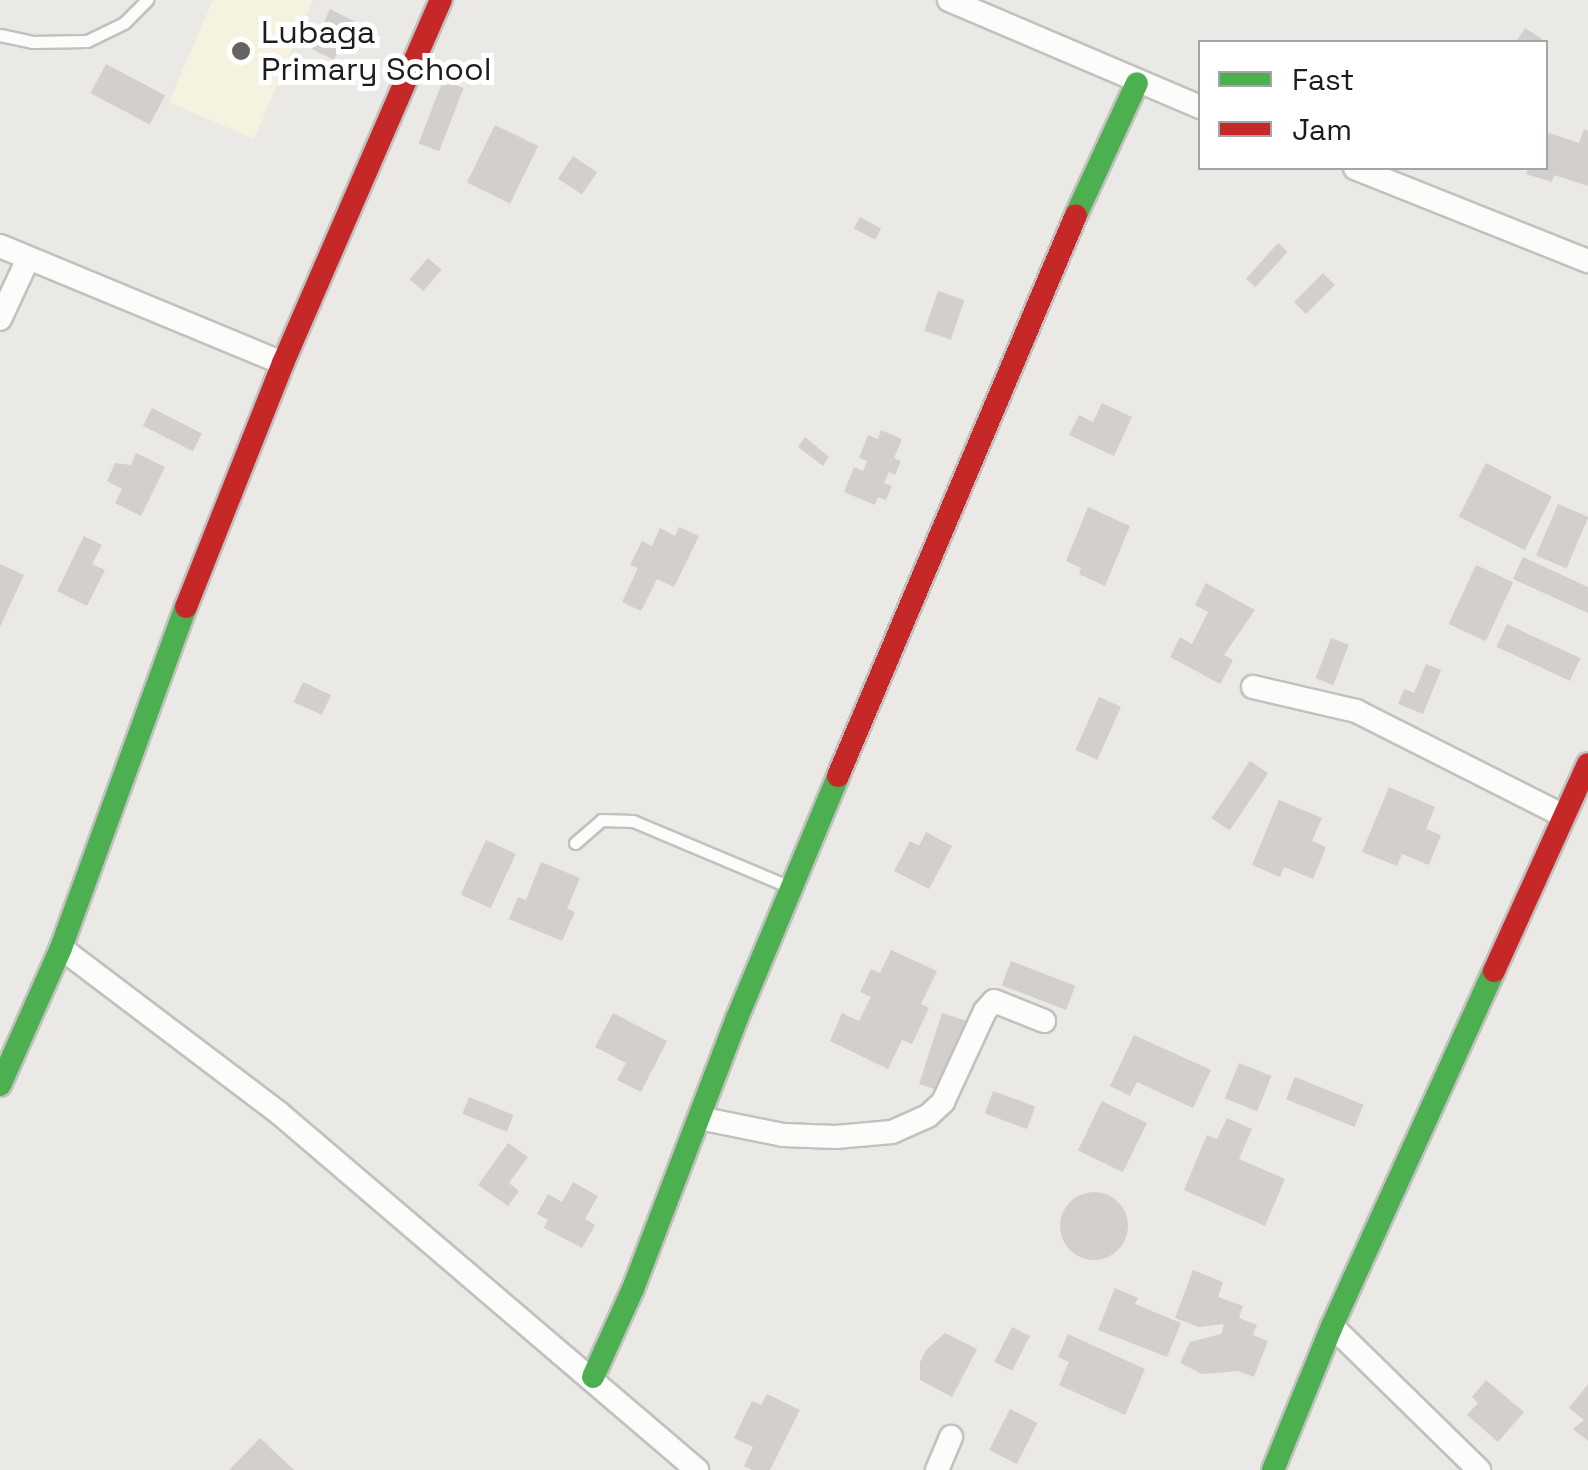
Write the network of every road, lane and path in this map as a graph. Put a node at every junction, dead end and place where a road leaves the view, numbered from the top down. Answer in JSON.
{"nodes":[{"id":1,"x":147,"y":0,"type":"edge"},
{"id":2,"x":441,"y":0,"type":"edge"},
{"id":3,"x":949,"y":0,"type":"edge"},
{"id":4,"x":0,"y":35,"type":"edge"},
{"id":5,"x":1136,"y":83,"type":"junction"},
{"id":6,"x":1198,"y":106,"type":"edge"},
{"id":7,"x":1360,"y":170,"type":"edge"},
{"id":8,"x":0,"y":246,"type":"edge"},
{"id":9,"x":28,"y":260,"type":"junction"},
{"id":10,"x":1588,"y":261,"type":"edge"},
{"id":11,"x":0,"y":319,"type":"edge"},
{"id":12,"x":282,"y":363,"type":"junction"},
{"id":13,"x":1253,"y":687,"type":"dead end"},
{"id":14,"x":1588,"y":764,"type":"edge"},
{"id":15,"x":1564,"y":816,"type":"junction"},
{"id":16,"x":576,"y":844,"type":"dead end"},
{"id":17,"x":792,"y":887,"type":"junction"},
{"id":18,"x":60,"y":948,"type":"junction"},
{"id":19,"x":1044,"y":1021,"type":"dead end"},
{"id":20,"x":0,"y":1084,"type":"edge"},
{"id":21,"x":699,"y":1118,"type":"junction"},
{"id":22,"x":1332,"y":1326,"type":"junction"},
{"id":23,"x":593,"y":1377,"type":"junction"},
{"id":24,"x":951,"y":1437,"type":"dead end"},
{"id":25,"x":698,"y":1470,"type":"edge"},
{"id":26,"x":937,"y":1470,"type":"edge"},
{"id":27,"x":1272,"y":1470,"type":"edge"},
{"id":28,"x":1479,"y":1470,"type":"edge"}],
"edges":[{"from":1,"to":4,"type":"lane"},
{"from":2,"to":12,"type":"street"},
{"from":3,"to":5,"type":"street"},
{"from":5,"to":6,"type":"street"},
{"from":5,"to":17,"type":"street"},
{"from":7,"to":10,"type":"street"},
{"from":8,"to":9,"type":"street"},
{"from":9,"to":11,"type":"street"},
{"from":9,"to":12,"type":"street"},
{"from":12,"to":18,"type":"street"},
{"from":13,"to":15,"type":"street"},
{"from":14,"to":15,"type":"street"},
{"from":15,"to":22,"type":"street"},
{"from":16,"to":17,"type":"lane"},
{"from":17,"to":21,"type":"street"},
{"from":18,"to":20,"type":"street"},
{"from":18,"to":23,"type":"street"},
{"from":19,"to":21,"type":"street"},
{"from":21,"to":23,"type":"street"},
{"from":22,"to":27,"type":"street"},
{"from":22,"to":28,"type":"street"},
{"from":23,"to":25,"type":"street"},
{"from":24,"to":26,"type":"street"}]}
